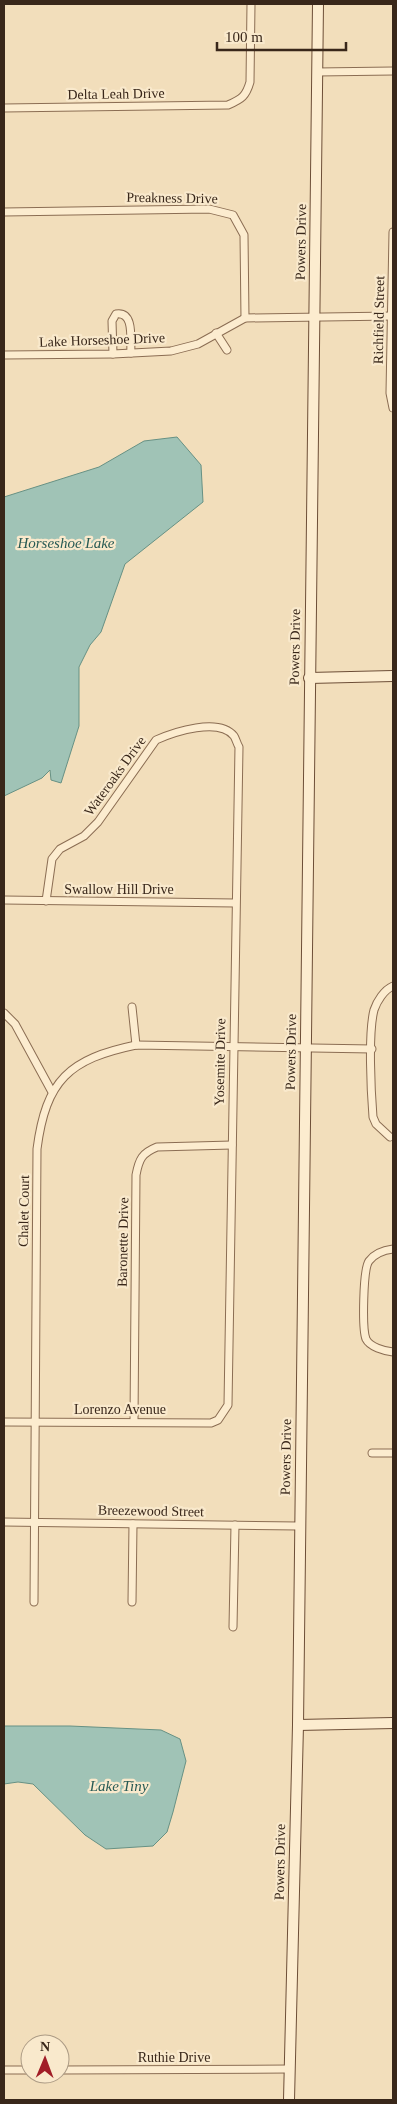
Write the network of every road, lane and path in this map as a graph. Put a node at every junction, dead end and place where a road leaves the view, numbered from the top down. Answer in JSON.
{"nodes":[{"id":1,"x":251,"y":4,"type":"edge"},
{"id":2,"x":318,"y":4,"type":"edge"},
{"id":3,"x":393,"y":71,"type":"edge"},
{"id":4,"x":317,"y":72,"type":"junction"},
{"id":5,"x":4,"y":108,"type":"edge"},
{"id":6,"x":4,"y":212,"type":"edge"},
{"id":7,"x":393,"y":232,"type":"edge"},
{"id":8,"x":393,"y":316,"type":"edge"},
{"id":9,"x":313,"y":317,"type":"junction"},
{"id":10,"x":245,"y":318,"type":"junction"},
{"id":11,"x":216,"y":333,"type":"junction"},
{"id":12,"x":227,"y":350,"type":"dead end"},
{"id":13,"x":131,"y":353,"type":"junction"},
{"id":14,"x":113,"y":354,"type":"junction"},
{"id":15,"x":4,"y":355,"type":"edge"},
{"id":16,"x":393,"y":408,"type":"edge"},
{"id":17,"x":393,"y":676,"type":"edge"},
{"id":18,"x":308,"y":678,"type":"junction"},
{"id":19,"x":222,"y":727,"type":"joint"},
{"id":20,"x":4,"y":900,"type":"edge"},
{"id":21,"x":46,"y":901,"type":"junction"},
{"id":22,"x":235,"y":902,"type":"junction"},
{"id":23,"x":393,"y":986,"type":"edge"},
{"id":24,"x":132,"y":1007,"type":"dead end"},
{"id":25,"x":4,"y":1013,"type":"edge"},
{"id":26,"x":136,"y":1045,"type":"junction"},
{"id":27,"x":233,"y":1045,"type":"junction"},
{"id":28,"x":305,"y":1047,"type":"junction"},
{"id":29,"x":372,"y":1048,"type":"junction"},
{"id":30,"x":52,"y":1092,"type":"junction"},
{"id":31,"x":390,"y":1137,"type":"dead end"},
{"id":32,"x":232,"y":1145,"type":"junction"},
{"id":33,"x":393,"y":1249,"type":"edge"},
{"id":34,"x":393,"y":1352,"type":"edge"},
{"id":35,"x":228,"y":1405,"type":"joint"},
{"id":36,"x":134,"y":1421,"type":"junction"},
{"id":37,"x":4,"y":1422,"type":"edge"},
{"id":38,"x":34,"y":1422,"type":"junction"},
{"id":39,"x":393,"y":1453,"type":"edge"},
{"id":40,"x":372,"y":1454,"type":"dead end"},
{"id":41,"x":4,"y":1522,"type":"edge"},
{"id":42,"x":33,"y":1522,"type":"junction"},
{"id":43,"x":133,"y":1524,"type":"junction"},
{"id":44,"x":235,"y":1525,"type":"junction"},
{"id":45,"x":298,"y":1526,"type":"junction"},
{"id":46,"x":34,"y":1602,"type":"dead end"},
{"id":47,"x":132,"y":1602,"type":"dead end"},
{"id":48,"x":233,"y":1627,"type":"dead end"},
{"id":49,"x":393,"y":1723,"type":"edge"},
{"id":50,"x":298,"y":1725,"type":"junction"},
{"id":51,"x":289,"y":2069,"type":"junction"},
{"id":52,"x":4,"y":2070,"type":"edge"},
{"id":53,"x":20,"y":2070,"type":"edge"},
{"id":54,"x":70,"y":2070,"type":"edge"},
{"id":55,"x":289,"y":2100,"type":"edge"}],
"edges":[{"from":1,"to":5,"type":"street","name":"Delta Leah Drive"},
{"from":2,"to":4,"type":"street","name":"Powers Drive"},
{"from":3,"to":4,"type":"street"},
{"from":4,"to":9,"type":"street","name":"Powers Drive"},
{"from":6,"to":10,"type":"street","name":"Preakness Drive"},
{"from":7,"to":8,"type":"street","name":"Richfield Street"},
{"from":8,"to":9,"type":"street","name":"Lake Horseshoe Drive"},
{"from":8,"to":16,"type":"street","name":"Richfield Street"},
{"from":9,"to":10,"type":"street","name":"Lake Horseshoe Drive"},
{"from":9,"to":18,"type":"street","name":"Powers Drive"},
{"from":10,"to":11,"type":"street","name":"Lake Horseshoe Drive"},
{"from":11,"to":12,"type":"street"},
{"from":11,"to":13,"type":"street","name":"Lake Horseshoe Drive"},
{"from":13,"to":14,"type":"street","name":"Lake Horseshoe Drive"},
{"from":13,"to":14,"type":"street"},
{"from":14,"to":15,"type":"street","name":"Lake Horseshoe Drive"},
{"from":17,"to":18,"type":"street"},
{"from":18,"to":28,"type":"street","name":"Powers Drive"},
{"from":19,"to":21,"type":"street","name":"Wateroaks Drive"},
{"from":19,"to":22,"type":"street","name":"Yosemite Drive"},
{"from":20,"to":21,"type":"street","name":"Swallow Hill Drive"},
{"from":21,"to":22,"type":"street","name":"Swallow Hill Drive"},
{"from":22,"to":27,"type":"street","name":"Yosemite Drive"},
{"from":23,"to":29,"type":"street"},
{"from":24,"to":26,"type":"street"},
{"from":25,"to":30,"type":"street"},
{"from":26,"to":27,"type":"street","name":"Chalet Court"},
{"from":26,"to":30,"type":"street","name":"Chalet Court"},
{"from":27,"to":28,"type":"street","name":"Chalet Court"},
{"from":27,"to":32,"type":"street","name":"Yosemite Drive"},
{"from":28,"to":29,"type":"street","name":"Chalet Court"},
{"from":28,"to":45,"type":"street","name":"Powers Drive"},
{"from":29,"to":31,"type":"street"},
{"from":30,"to":38,"type":"street","name":"Chalet Court"},
{"from":32,"to":35,"type":"street","name":"Yosemite Drive"},
{"from":32,"to":36,"type":"street","name":"Baronette Drive"},
{"from":33,"to":34,"type":"street"},
{"from":35,"to":36,"type":"street","name":"Lorenzo Avenue"},
{"from":36,"to":38,"type":"street","name":"Lorenzo Avenue"},
{"from":37,"to":38,"type":"street","name":"Lorenzo Avenue"},
{"from":38,"to":42,"type":"street","name":"Chalet Court"},
{"from":39,"to":40,"type":"street"},
{"from":41,"to":42,"type":"street","name":"Breezewood Street"},
{"from":42,"to":43,"type":"street","name":"Breezewood Street"},
{"from":42,"to":46,"type":"street","name":"Chalet Court"},
{"from":43,"to":44,"type":"street","name":"Breezewood Street"},
{"from":43,"to":47,"type":"street"},
{"from":44,"to":45,"type":"street","name":"Breezewood Street"},
{"from":44,"to":48,"type":"street"},
{"from":45,"to":50,"type":"street","name":"Powers Drive"},
{"from":49,"to":50,"type":"street"},
{"from":50,"to":51,"type":"street","name":"Powers Drive"},
{"from":51,"to":54,"type":"street","name":"Ruthie Drive"},
{"from":51,"to":55,"type":"street","name":"Powers Drive"},
{"from":52,"to":53,"type":"street"}]}
